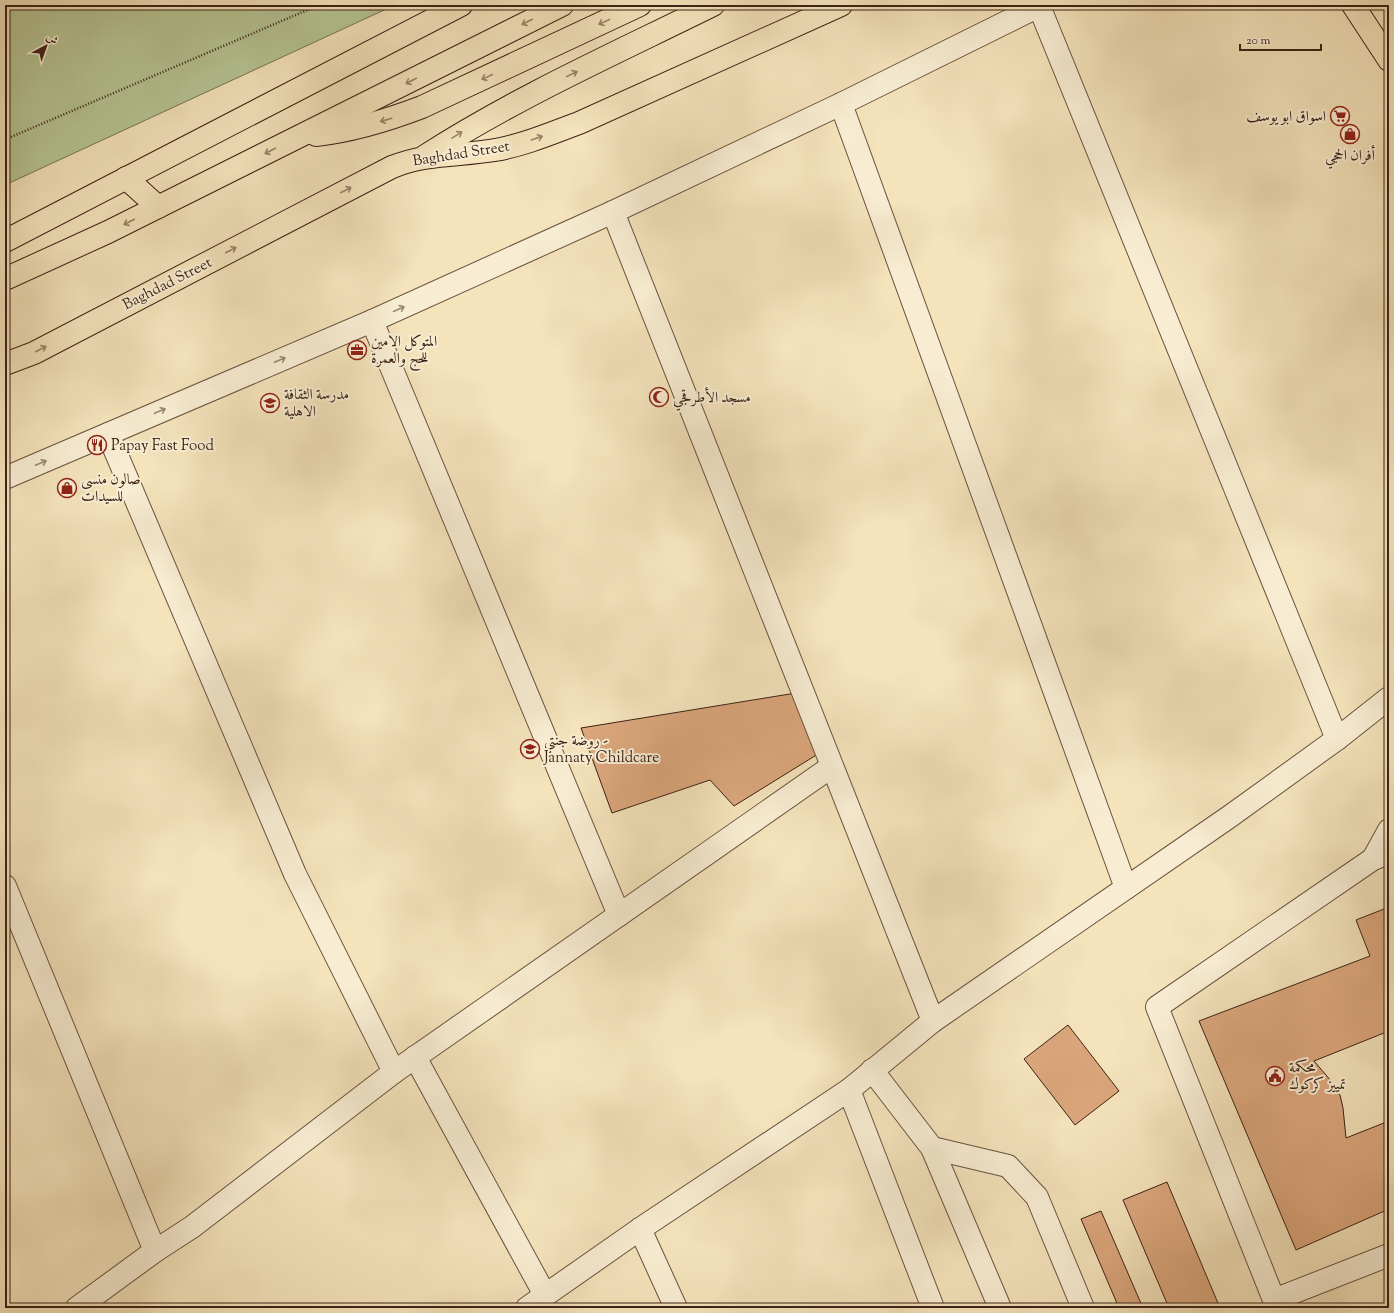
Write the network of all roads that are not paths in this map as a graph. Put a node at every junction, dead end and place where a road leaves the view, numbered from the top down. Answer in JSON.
{"nodes":[{"id":1,"x":461,"y":5,"type":"edge"},
{"id":2,"x":562,"y":5,"type":"edge"},
{"id":3,"x":640,"y":5,"type":"edge"},
{"id":4,"x":713,"y":5,"type":"edge"},
{"id":5,"x":841,"y":5,"type":"edge"},
{"id":6,"x":1353,"y":5,"type":"edge"},
{"id":7,"x":1371,"y":5,"type":"edge"},
{"id":8,"x":1040,"y":6,"type":"edge"},
{"id":9,"x":1389,"y":47,"type":"edge"},
{"id":10,"x":1389,"y":60,"type":"edge"},
{"id":11,"x":841,"y":104,"type":"junction"},
{"id":12,"x":298,"y":137,"type":"junction"},
{"id":13,"x":424,"y":156,"type":"junction"},
{"id":14,"x":126,"y":178,"type":"junction"},
{"id":15,"x":158,"y":207,"type":"junction"},
{"id":16,"x":613,"y":212,"type":"junction"},
{"id":17,"x":5,"y":241,"type":"edge"},
{"id":18,"x":5,"y":279,"type":"edge"},
{"id":19,"x":372,"y":321,"type":"junction"},
{"id":20,"x":5,"y":364,"type":"edge"},
{"id":21,"x":108,"y":434,"type":"junction"},
{"id":22,"x":5,"y":478,"type":"edge"},
{"id":23,"x":1389,"y":698,"type":"edge"},
{"id":24,"x":1337,"y":739,"type":"junction"},
{"id":25,"x":831,"y":768,"type":"junction"},
{"id":26,"x":1389,"y":830,"type":"edge"},
{"id":27,"x":1381,"y":856,"type":"edge"},
{"id":28,"x":5,"y":886,"type":"edge"},
{"id":29,"x":1126,"y":888,"type":"junction"},
{"id":30,"x":619,"y":914,"type":"junction"},
{"id":31,"x":933,"y":1021,"type":"junction"},
{"id":32,"x":416,"y":1057,"type":"junction"},
{"id":33,"x":872,"y":1070,"type":"junction"},
{"id":34,"x":394,"y":1072,"type":"junction"},
{"id":35,"x":849,"y":1090,"type":"junction"},
{"id":36,"x":932,"y":1148,"type":"junction"},
{"id":37,"x":640,"y":1229,"type":"junction"},
{"id":38,"x":155,"y":1251,"type":"junction"},
{"id":39,"x":1389,"y":1255,"type":"edge"},
{"id":40,"x":544,"y":1295,"type":"junction"},
{"id":41,"x":77,"y":1308,"type":"edge"},
{"id":42,"x":527,"y":1308,"type":"edge"},
{"id":43,"x":676,"y":1308,"type":"edge"},
{"id":44,"x":933,"y":1308,"type":"edge"},
{"id":45,"x":1000,"y":1308,"type":"edge"},
{"id":46,"x":1083,"y":1308,"type":"edge"}],
"edges":[{"from":1,"to":14,"type":"main road"},
{"from":2,"to":12,"type":"main road","one_way":true},
{"from":3,"to":12,"type":"main road","one_way":true},
{"from":13,"to":4,"type":"main road","one_way":true},
{"from":13,"to":5,"type":"main road","name":"Baghdad Street","one_way":true},
{"from":6,"to":10,"type":"main road"},
{"from":7,"to":9,"type":"main road"},
{"from":8,"to":11,"type":"street"},
{"from":8,"to":24,"type":"street"},
{"from":11,"to":16,"type":"street"},
{"from":11,"to":29,"type":"street"},
{"from":12,"to":15,"type":"main road","one_way":true},
{"from":20,"to":13,"type":"main road","name":"Baghdad Street","one_way":true},
{"from":14,"to":15,"type":"main road"},
{"from":14,"to":17,"type":"main road"},
{"from":15,"to":18,"type":"main road","one_way":true},
{"from":19,"to":16,"type":"street","one_way":true},
{"from":16,"to":25,"type":"street"},
{"from":21,"to":19,"type":"street","one_way":true},
{"from":19,"to":30,"type":"street"},
{"from":22,"to":21,"type":"street","one_way":true},
{"from":21,"to":34,"type":"street"},
{"from":23,"to":24,"type":"street"},
{"from":24,"to":29,"type":"street"},
{"from":25,"to":30,"type":"street"},
{"from":25,"to":31,"type":"street"},
{"from":26,"to":27,"type":"street"},
{"from":27,"to":39,"type":"street"},
{"from":28,"to":38,"type":"street"},
{"from":29,"to":31,"type":"street"},
{"from":30,"to":32,"type":"street"},
{"from":31,"to":33,"type":"street"},
{"from":32,"to":34,"type":"street"},
{"from":32,"to":40,"type":"street"},
{"from":33,"to":35,"type":"street"},
{"from":33,"to":36,"type":"street"},
{"from":34,"to":38,"type":"street"},
{"from":35,"to":37,"type":"street"},
{"from":35,"to":44,"type":"street"},
{"from":36,"to":45,"type":"street"},
{"from":36,"to":46,"type":"street"},
{"from":37,"to":40,"type":"street"},
{"from":37,"to":43,"type":"street"},
{"from":38,"to":41,"type":"street"},
{"from":40,"to":42,"type":"street"}]}
